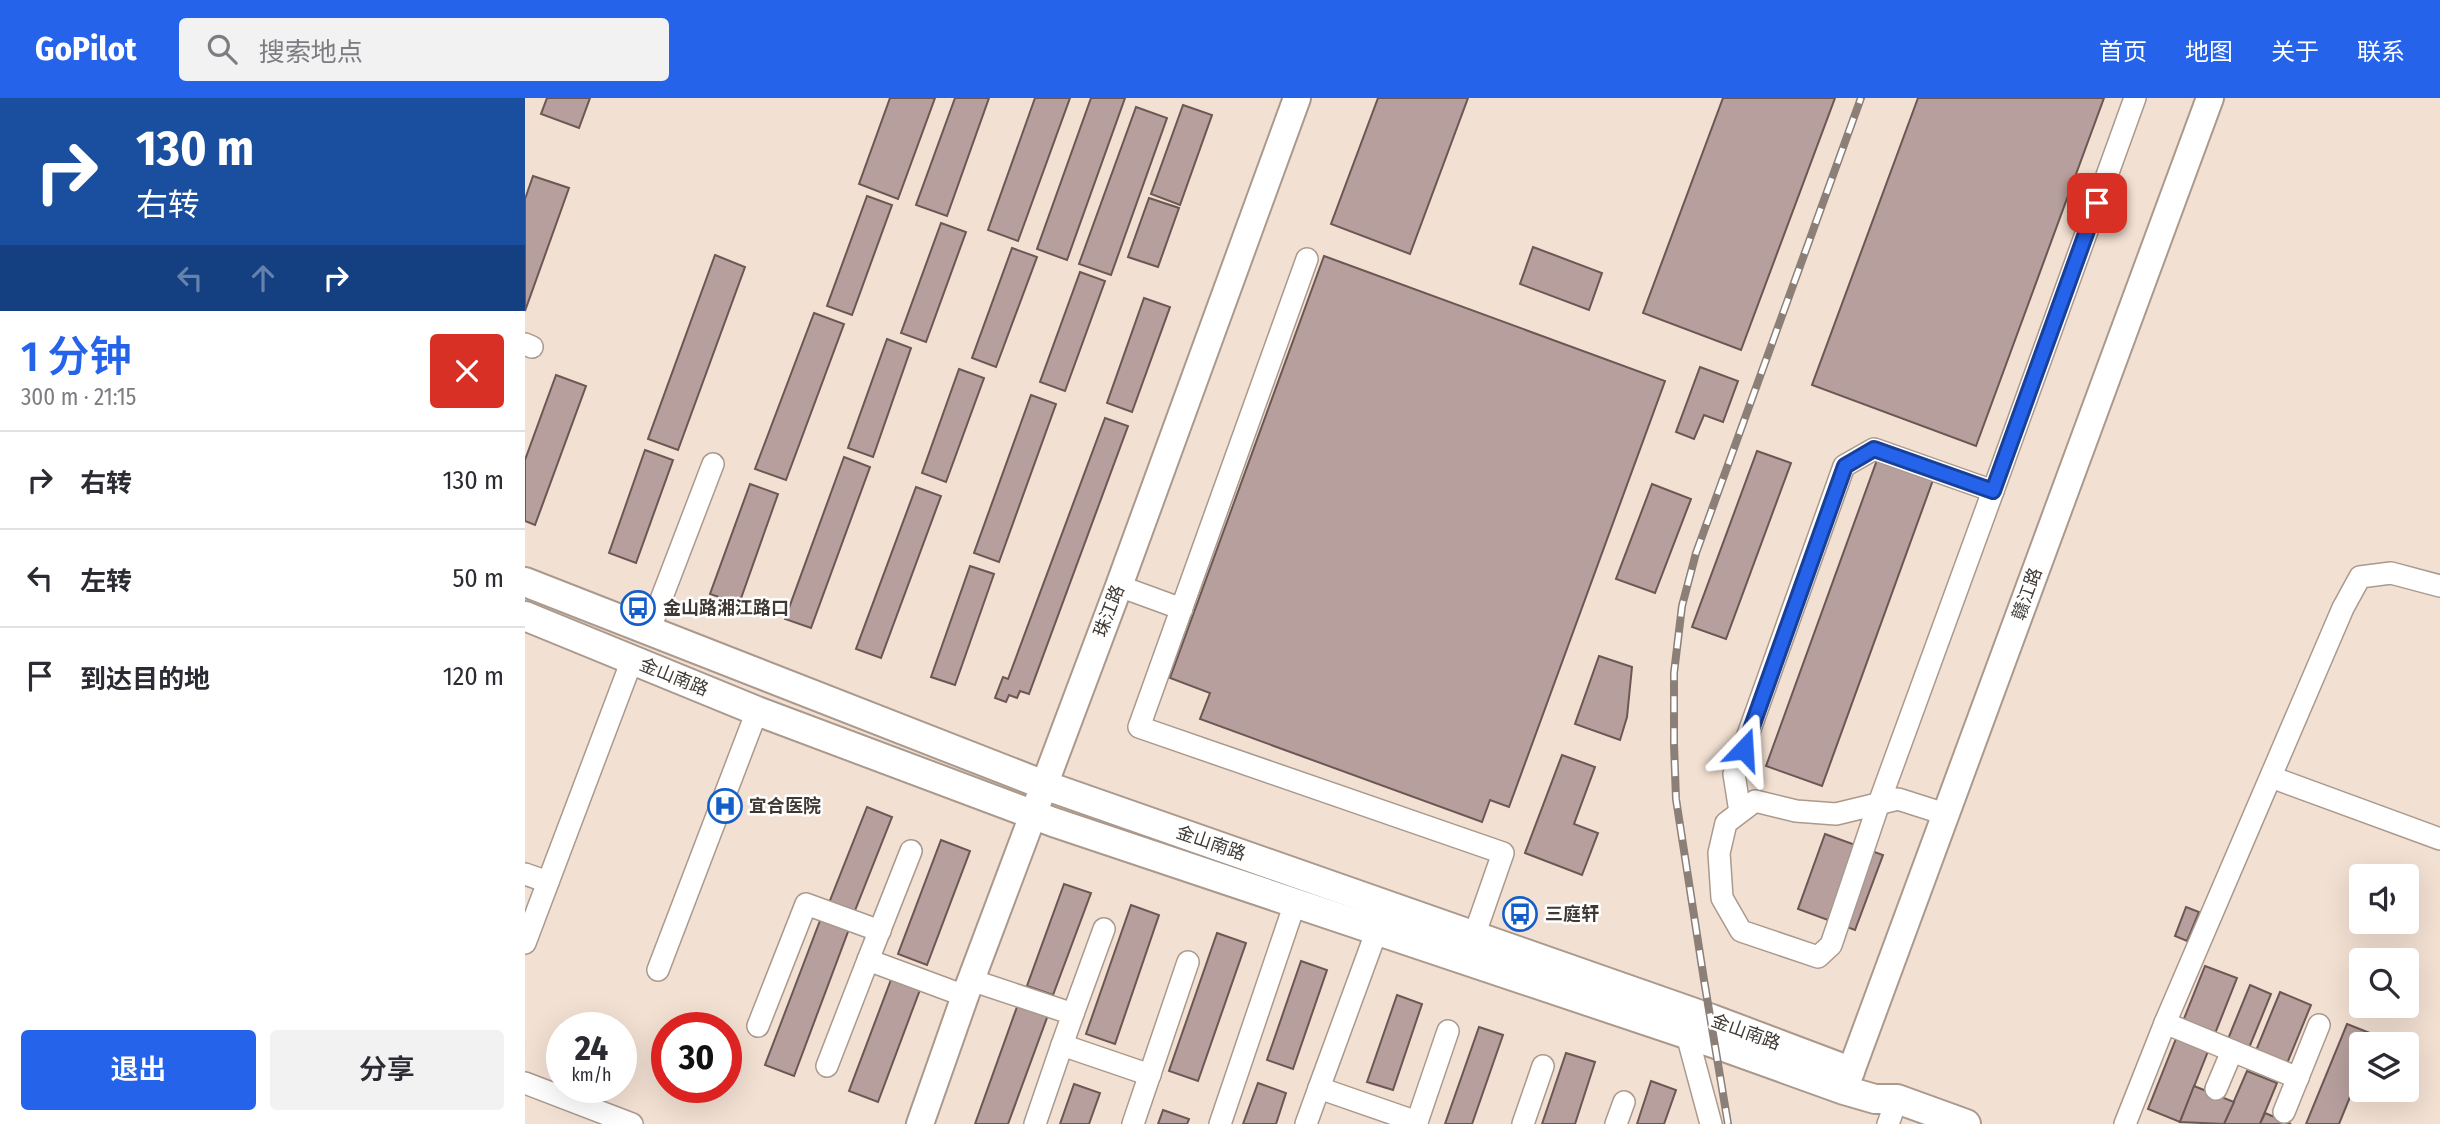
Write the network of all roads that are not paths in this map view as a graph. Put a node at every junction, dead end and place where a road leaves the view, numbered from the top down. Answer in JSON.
{"nodes":[{"id":1,"x":1297,"y":98,"type":"edge"},
{"id":2,"x":2135,"y":98,"type":"edge"},
{"id":3,"x":2210,"y":98,"type":"edge"},
{"id":4,"x":1307,"y":259,"type":"dead end"},
{"id":5,"x":712,"y":464,"type":"dead end"},
{"id":6,"x":1993,"y":491,"type":"junction"},
{"id":7,"x":525,"y":582,"type":"edge"},
{"id":8,"x":1119,"y":586,"type":"junction"},
{"id":9,"x":2440,"y":586,"type":"edge"},
{"id":10,"x":1182,"y":609,"type":"junction"},
{"id":11,"x":525,"y":617,"type":"edge"},
{"id":12,"x":649,"y":631,"type":"junction"},
{"id":13,"x":632,"y":660,"type":"junction"},
{"id":14,"x":770,"y":679,"type":"junction"},
{"id":15,"x":757,"y":711,"type":"junction"},
{"id":16,"x":2271,"y":776,"type":"junction"},
{"id":17,"x":1044,"y":785,"type":"junction"},
{"id":18,"x":1879,"y":803,"type":"junction"},
{"id":19,"x":1740,"y":812,"type":"junction"},
{"id":20,"x":1033,"y":813,"type":"junction"},
{"id":21,"x":1945,"y":814,"type":"junction"},
{"id":22,"x":2440,"y":839,"type":"edge"},
{"id":23,"x":911,"y":851,"type":"dead end"},
{"id":24,"x":525,"y":874,"type":"edge"},
{"id":25,"x":548,"y":882,"type":"junction"},
{"id":26,"x":1295,"y":903,"type":"junction"},
{"id":27,"x":1104,"y":929,"type":"dead end"},
{"id":28,"x":1377,"y":930,"type":"junction"},
{"id":29,"x":880,"y":931,"type":"junction"},
{"id":30,"x":1474,"y":936,"type":"junction"},
{"id":31,"x":525,"y":943,"type":"edge"},
{"id":32,"x":868,"y":960,"type":"junction"},
{"id":33,"x":1188,"y":962,"type":"dead end"},
{"id":34,"x":658,"y":971,"type":"dead end"},
{"id":35,"x":968,"y":988,"type":"junction"},
{"id":36,"x":1073,"y":1014,"type":"junction"},
{"id":37,"x":2165,"y":1023,"type":"junction"},
{"id":38,"x":2319,"y":1025,"type":"dead end"},
{"id":39,"x":758,"y":1026,"type":"dead end"},
{"id":40,"x":1448,"y":1031,"type":"dead end"},
{"id":41,"x":1688,"y":1035,"type":"junction"},
{"id":42,"x":1062,"y":1045,"type":"junction"},
{"id":43,"x":2232,"y":1051,"type":"junction"},
{"id":44,"x":827,"y":1066,"type":"dead end"},
{"id":45,"x":1543,"y":1066,"type":"dead end"},
{"id":46,"x":1150,"y":1075,"type":"junction"},
{"id":47,"x":2298,"y":1077,"type":"junction"},
{"id":48,"x":1847,"y":1081,"type":"junction"},
{"id":49,"x":525,"y":1083,"type":"edge"},
{"id":50,"x":1319,"y":1088,"type":"junction"},
{"id":51,"x":2216,"y":1089,"type":"dead end"},
{"id":52,"x":1624,"y":1102,"type":"dead end"},
{"id":53,"x":1892,"y":1111,"type":"edge"},
{"id":54,"x":2284,"y":1112,"type":"dead end"},
{"id":55,"x":1417,"y":1123,"type":"edge"},
{"id":56,"x":632,"y":1124,"type":"edge"},
{"id":57,"x":920,"y":1124,"type":"edge"},
{"id":58,"x":1035,"y":1124,"type":"edge"},
{"id":59,"x":1133,"y":1124,"type":"edge"},
{"id":60,"x":1220,"y":1124,"type":"edge"},
{"id":61,"x":1306,"y":1124,"type":"edge"},
{"id":62,"x":1523,"y":1124,"type":"edge"},
{"id":63,"x":1616,"y":1124,"type":"edge"},
{"id":64,"x":1711,"y":1124,"type":"edge"},
{"id":65,"x":1966,"y":1124,"type":"edge"},
{"id":66,"x":2125,"y":1124,"type":"edge"}],
"edges":[{"from":1,"to":8,"type":"street","name":"珠江路"},
{"from":2,"to":6,"type":"street"},
{"from":3,"to":21,"type":"street","name":"赣江路"},
{"from":4,"to":10,"type":"street"},
{"from":5,"to":12,"type":"street"},
{"from":6,"to":18,"type":"street"},
{"from":6,"to":19,"type":"street"},
{"from":7,"to":12,"type":"main road","name":"金山南路"},
{"from":8,"to":10,"type":"street"},
{"from":8,"to":17,"type":"street","name":"珠江路"},
{"from":9,"to":16,"type":"street"},
{"from":10,"to":30,"type":"street"},
{"from":11,"to":13,"type":"main road","name":"金山南路"},
{"from":12,"to":14,"type":"main road","name":"金山南路"},
{"from":13,"to":15,"type":"main road","name":"金山南路"},
{"from":13,"to":25,"type":"street"},
{"from":14,"to":15,"type":"main road"},
{"from":14,"to":17,"type":"main road","name":"金山南路"},
{"from":15,"to":20,"type":"main road","name":"金山南路"},
{"from":15,"to":34,"type":"street"},
{"from":16,"to":22,"type":"street"},
{"from":16,"to":37,"type":"street"},
{"from":17,"to":20,"type":"street","name":"珠江路"},
{"from":17,"to":30,"type":"main road","name":"金山南路"},
{"from":18,"to":19,"type":"street"},
{"from":18,"to":19,"type":"street"},
{"from":18,"to":21,"type":"street"},
{"from":20,"to":26,"type":"main road","name":"金山南路"},
{"from":20,"to":35,"type":"street","name":"珠江路"},
{"from":21,"to":48,"type":"street","name":"赣江路"},
{"from":23,"to":29,"type":"street"},
{"from":24,"to":25,"type":"street"},
{"from":25,"to":31,"type":"street"},
{"from":26,"to":28,"type":"main road","name":"金山南路"},
{"from":26,"to":60,"type":"street"},
{"from":27,"to":36,"type":"street"},
{"from":28,"to":41,"type":"main road","name":"金山南路"},
{"from":28,"to":50,"type":"street"},
{"from":29,"to":32,"type":"street"},
{"from":29,"to":39,"type":"street"},
{"from":30,"to":48,"type":"main road","name":"金山南路"},
{"from":32,"to":35,"type":"street"},
{"from":32,"to":44,"type":"street"},
{"from":33,"to":46,"type":"street"},
{"from":35,"to":36,"type":"street"},
{"from":35,"to":57,"type":"street","name":"珠江路"},
{"from":36,"to":42,"type":"street"},
{"from":37,"to":43,"type":"street"},
{"from":37,"to":66,"type":"street"},
{"from":38,"to":47,"type":"street"},
{"from":40,"to":55,"type":"street"},
{"from":41,"to":48,"type":"main road","name":"金山南路"},
{"from":41,"to":64,"type":"street"},
{"from":42,"to":46,"type":"street"},
{"from":42,"to":58,"type":"street"},
{"from":43,"to":47,"type":"street"},
{"from":43,"to":51,"type":"street"},
{"from":45,"to":62,"type":"street"},
{"from":46,"to":59,"type":"street"},
{"from":47,"to":54,"type":"street"},
{"from":48,"to":53,"type":"main road","name":"金山南路"},
{"from":49,"to":56,"type":"street"},
{"from":50,"to":55,"type":"street"},
{"from":50,"to":61,"type":"street"},
{"from":52,"to":63,"type":"street"},
{"from":53,"to":65,"type":"main road","name":"金山南路"}]}
